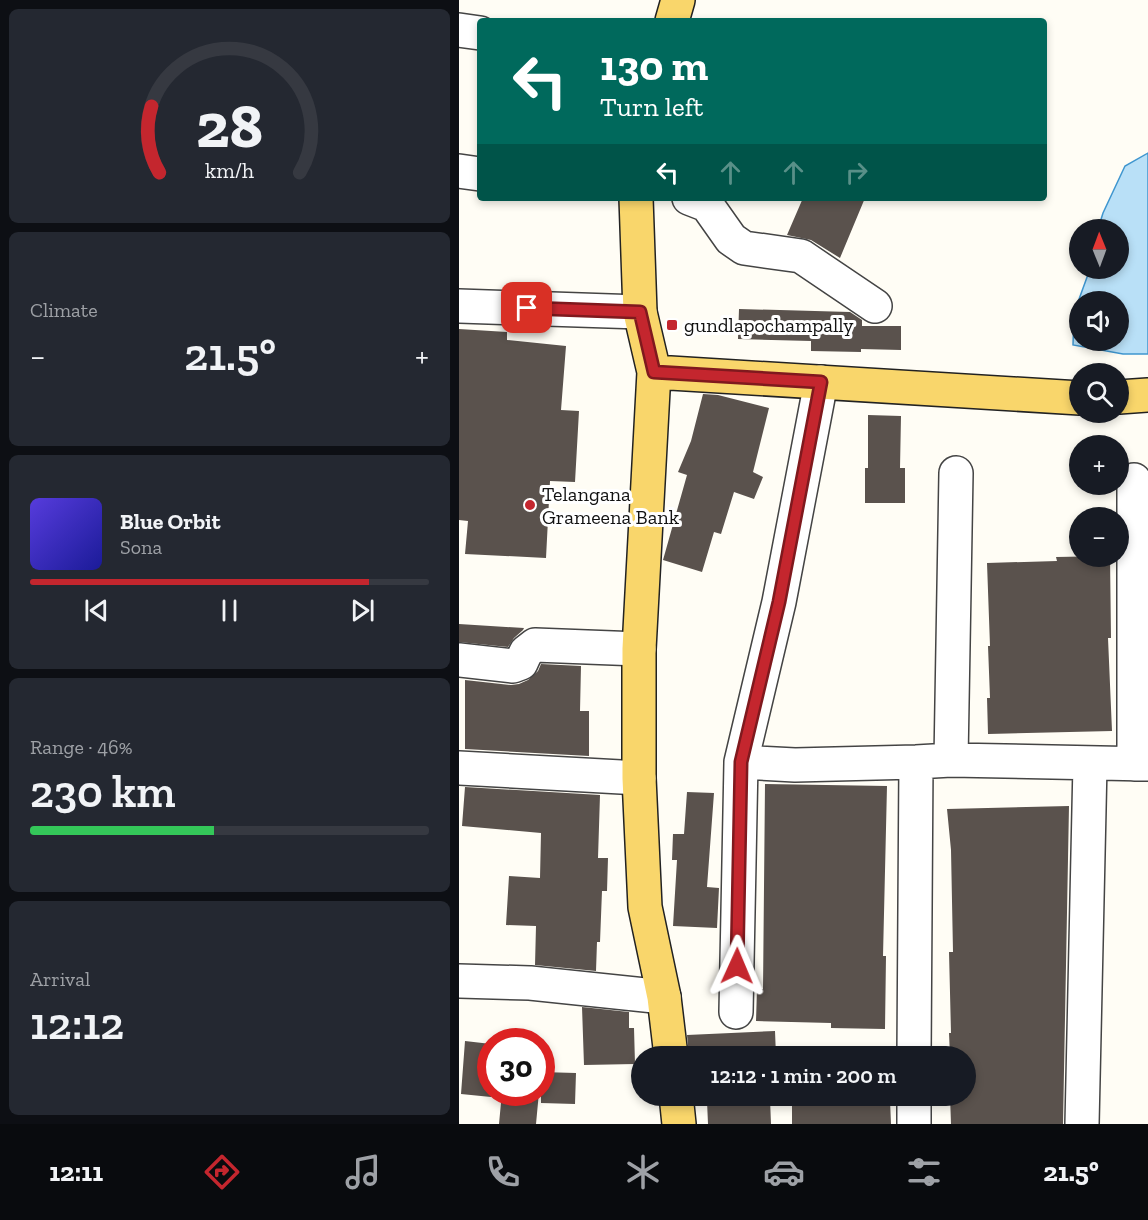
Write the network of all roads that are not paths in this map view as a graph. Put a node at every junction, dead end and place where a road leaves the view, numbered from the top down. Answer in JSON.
{"nodes":[{"id":1,"x":678,"y":0,"type":"edge"},
{"id":2,"x":673,"y":18,"type":"edge"},
{"id":3,"x":459,"y":30,"type":"edge"},
{"id":4,"x":477,"y":33,"type":"edge"},
{"id":5,"x":459,"y":171,"type":"edge"},
{"id":6,"x":477,"y":174,"type":"edge"},
{"id":7,"x":636,"y":201,"type":"edge"},
{"id":8,"x":697,"y":201,"type":"edge"},
{"id":9,"x":459,"y":306,"type":"edge"},
{"id":10,"x":875,"y":306,"type":"dead end"},
{"id":11,"x":640,"y":312,"type":"junction"},
{"id":12,"x":654,"y":372,"type":"junction"},
{"id":13,"x":821,"y":382,"type":"junction"},
{"id":14,"x":1148,"y":395,"type":"edge"},
{"id":15,"x":1129,"y":396,"type":"edge"},
{"id":16,"x":1069,"y":397,"type":"edge"},
{"id":17,"x":956,"y":473,"type":"dead end"},
{"id":18,"x":1134,"y":480,"type":"dead end"},
{"id":19,"x":639,"y":649,"type":"junction"},
{"id":20,"x":459,"y":660,"type":"edge"},
{"id":21,"x":951,"y":760,"type":"junction"},
{"id":22,"x":741,"y":762,"type":"junction"},
{"id":23,"x":916,"y":762,"type":"junction"},
{"id":24,"x":1090,"y":764,"type":"junction"},
{"id":25,"x":1141,"y":764,"type":"edge"},
{"id":26,"x":459,"y":768,"type":"edge"},
{"id":27,"x":639,"y":778,"type":"junction"},
{"id":28,"x":459,"y":981,"type":"edge"},
{"id":29,"x":664,"y":997,"type":"junction"},
{"id":30,"x":736,"y":1012,"type":"dead end"},
{"id":31,"x":670,"y":1046,"type":"edge"},
{"id":32,"x":914,"y":1046,"type":"edge"},
{"id":33,"x":677,"y":1106,"type":"edge"},
{"id":34,"x":914,"y":1106,"type":"edge"},
{"id":35,"x":679,"y":1124,"type":"edge"},
{"id":36,"x":913,"y":1124,"type":"edge"},
{"id":37,"x":1082,"y":1124,"type":"edge"}],
"edges":[{"from":1,"to":2,"type":"main road"},
{"from":3,"to":4,"type":"street"},
{"from":5,"to":6,"type":"street"},
{"from":7,"to":11,"type":"main road"},
{"from":8,"to":10,"type":"street"},
{"from":9,"to":11,"type":"street"},
{"from":11,"to":12,"type":"main road"},
{"from":12,"to":13,"type":"main road"},
{"from":12,"to":19,"type":"main road"},
{"from":13,"to":16,"type":"main road"},
{"from":13,"to":22,"type":"street"},
{"from":14,"to":15,"type":"main road"},
{"from":17,"to":21,"type":"street"},
{"from":18,"to":25,"type":"street"},
{"from":19,"to":20,"type":"street"},
{"from":19,"to":27,"type":"main road"},
{"from":21,"to":23,"type":"street"},
{"from":21,"to":24,"type":"street"},
{"from":22,"to":23,"type":"street"},
{"from":22,"to":30,"type":"street"},
{"from":23,"to":32,"type":"street"},
{"from":24,"to":25,"type":"street"},
{"from":24,"to":37,"type":"street"},
{"from":26,"to":27,"type":"street"},
{"from":27,"to":29,"type":"main road"},
{"from":28,"to":29,"type":"street"},
{"from":29,"to":31,"type":"main road"},
{"from":33,"to":35,"type":"main road"},
{"from":34,"to":36,"type":"street"}]}
